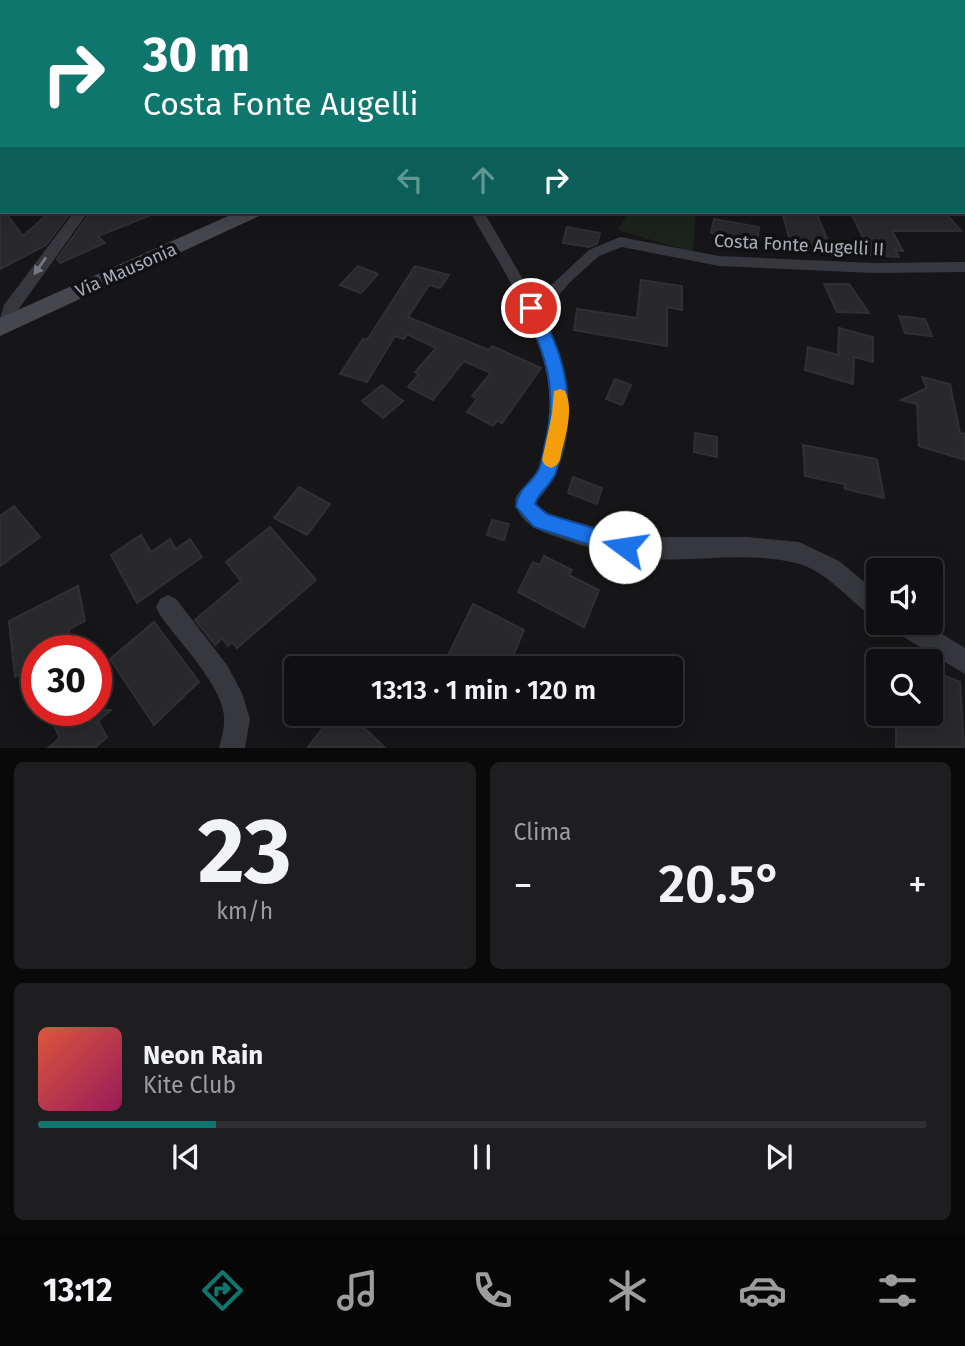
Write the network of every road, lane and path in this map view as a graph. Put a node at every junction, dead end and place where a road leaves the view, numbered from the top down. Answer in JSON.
{"nodes":[{"id":1,"x":80,"y":214,"type":"edge"},
{"id":2,"x":248,"y":214,"type":"edge"},
{"id":3,"x":478,"y":214,"type":"edge"},
{"id":4,"x":965,"y":267,"type":"edge"},
{"id":5,"x":531,"y":308,"type":"junction"},
{"id":6,"x":3,"y":326,"type":"edge"},
{"id":7,"x":866,"y":598,"type":"edge"},
{"id":8,"x":168,"y":607,"type":"dead end"},
{"id":9,"x":921,"y":635,"type":"edge"},
{"id":10,"x":965,"y":662,"type":"edge"},
{"id":11,"x":232,"y":747,"type":"edge"}],
"edges":[{"from":1,"to":6,"type":"street","one_way":true},
{"from":2,"to":6,"type":"main road","name":"Via Mausonia"},
{"from":3,"to":5,"type":"street"},
{"from":4,"to":5,"type":"street","name":"Costa Fonte Augelli II"},
{"from":5,"to":7,"type":"street"},
{"from":8,"to":11,"type":"street"},
{"from":9,"to":10,"type":"street"}]}
